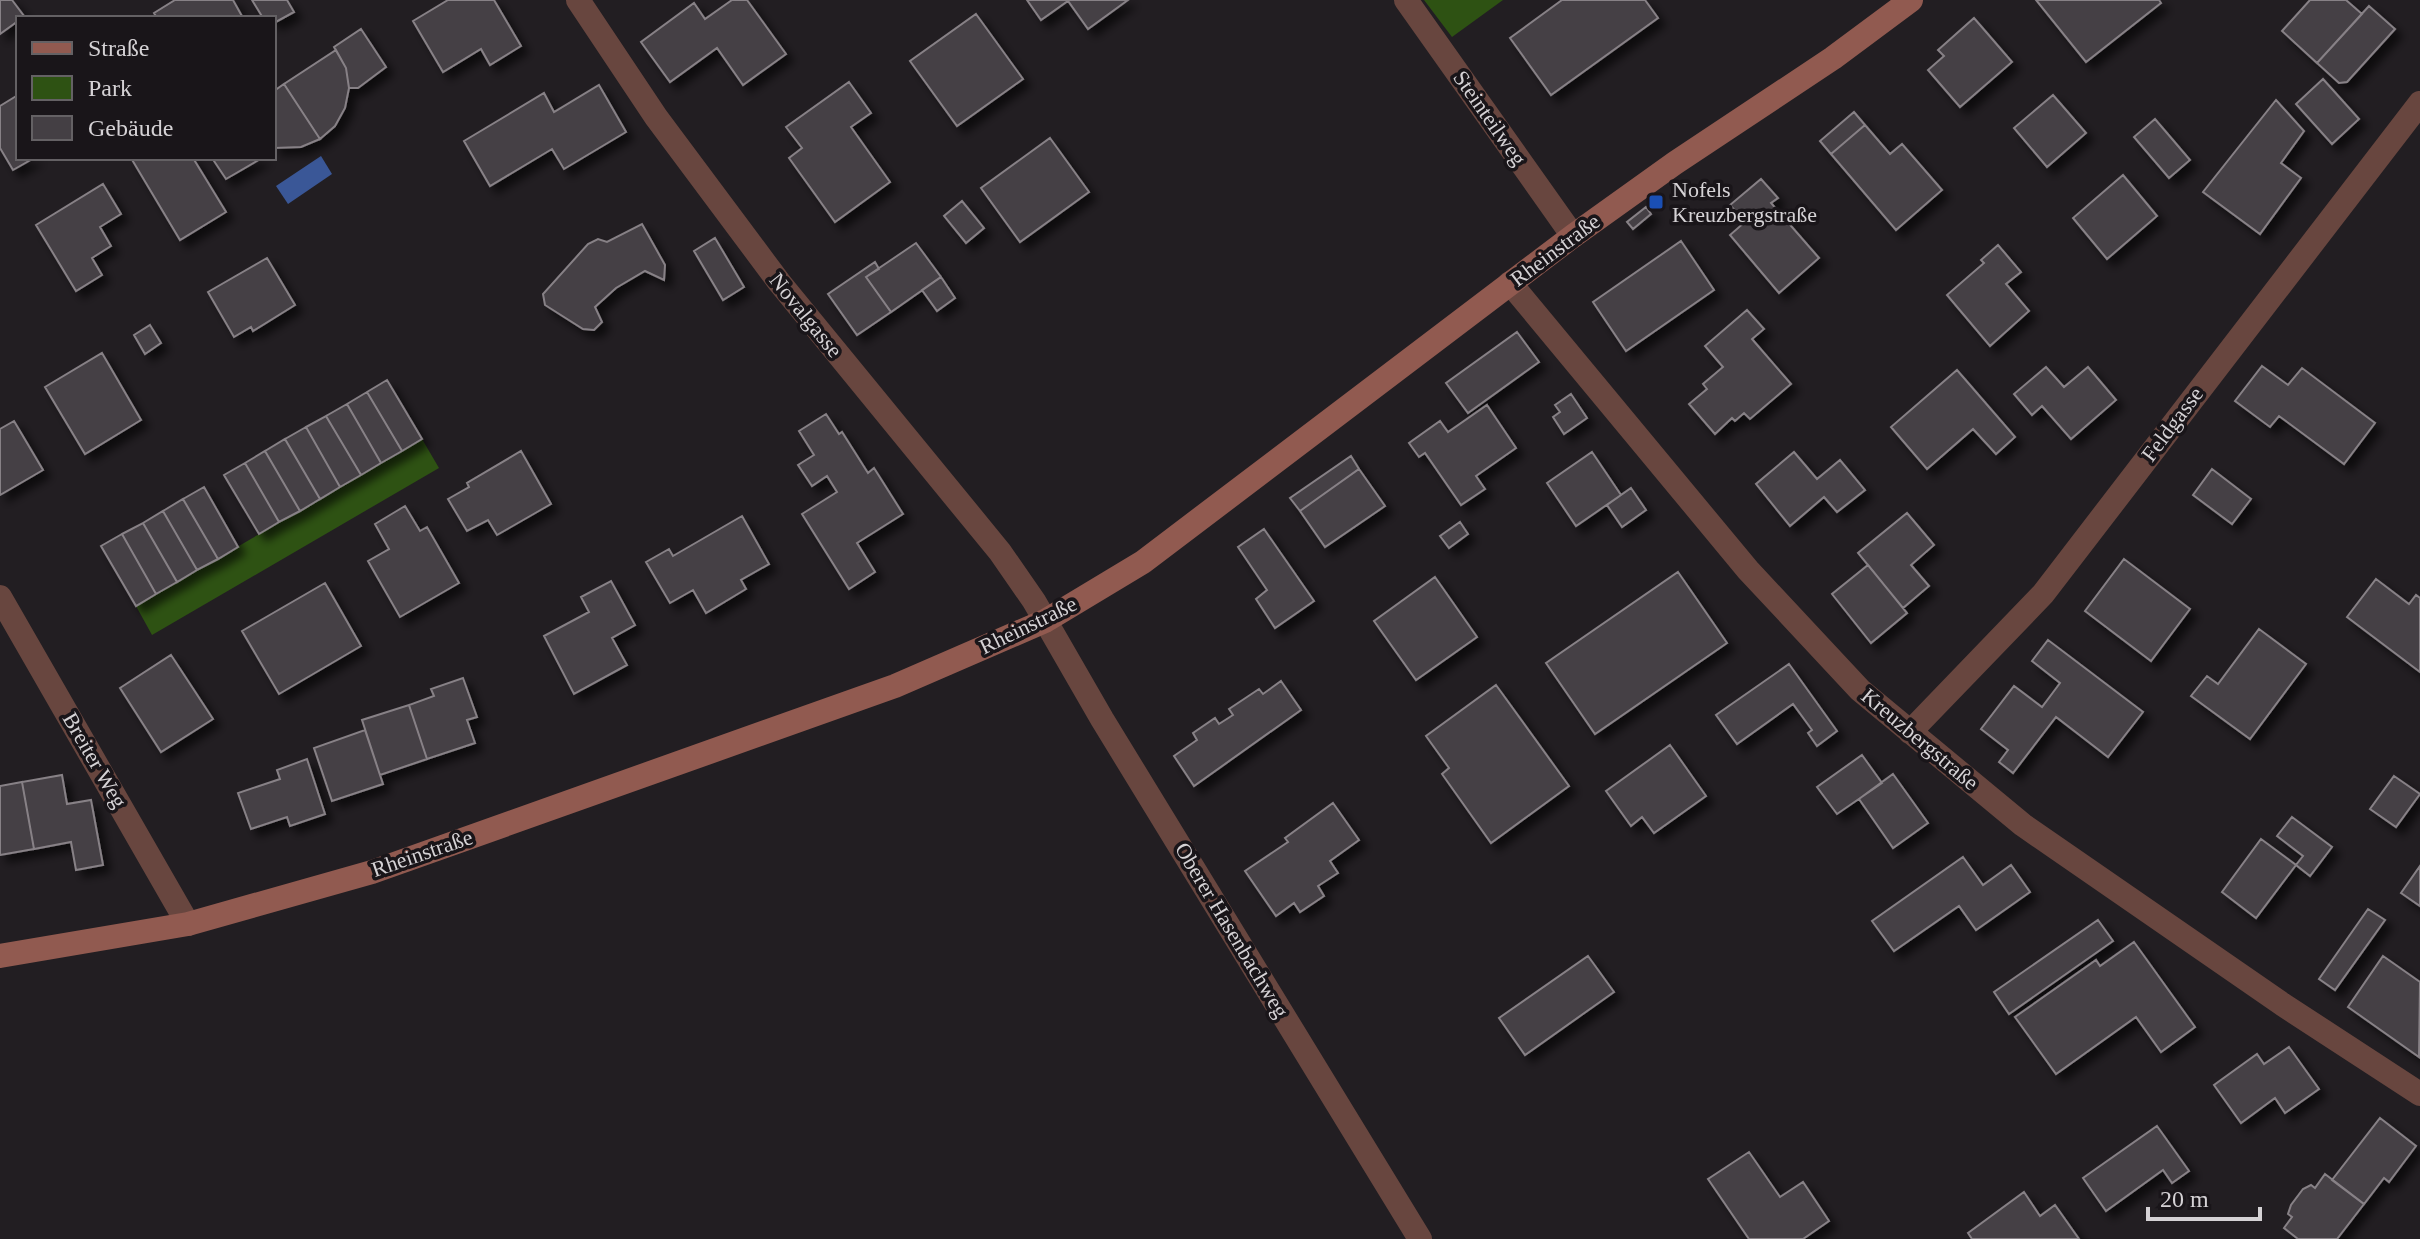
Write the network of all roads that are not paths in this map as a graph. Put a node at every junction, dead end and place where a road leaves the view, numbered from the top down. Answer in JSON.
{"nodes":[{"id":1,"x":578,"y":0,"type":"edge"},
{"id":2,"x":1406,"y":0,"type":"edge"},
{"id":3,"x":1911,"y":0,"type":"edge"},
{"id":4,"x":2420,"y":103,"type":"edge"},
{"id":5,"x":1573,"y":236,"type":"junction"},
{"id":6,"x":1510,"y":283,"type":"junction"},
{"id":7,"x":0,"y":597,"type":"edge"},
{"id":8,"x":1045,"y":621,"type":"junction"},
{"id":9,"x":1910,"y":732,"type":"junction"},
{"id":10,"x":188,"y":924,"type":"junction"},
{"id":11,"x":0,"y":956,"type":"edge"},
{"id":12,"x":2420,"y":1094,"type":"edge"},
{"id":13,"x":1420,"y":1239,"type":"edge"}],
"edges":[{"from":1,"to":8,"type":"street","name":"Novalgasse"},
{"from":2,"to":5,"type":"street","name":"Steinteilweg"},
{"from":3,"to":5,"type":"main road","name":"Rheinstraße"},
{"from":4,"to":9,"type":"street","name":"Feldgasse"},
{"from":5,"to":6,"type":"main road","name":"Rheinstraße"},
{"from":6,"to":8,"type":"main road","name":"Rheinstraße"},
{"from":6,"to":9,"type":"street","name":"Kreuzbergstraße"},
{"from":7,"to":10,"type":"street","name":"Breiter Weg"},
{"from":8,"to":10,"type":"main road","name":"Rheinstraße"},
{"from":8,"to":13,"type":"street","name":"Oberer Hasenbachweg"},
{"from":9,"to":12,"type":"street","name":"Kreuzbergstraße"},
{"from":10,"to":11,"type":"main road","name":"Rheinstraße"}]}
